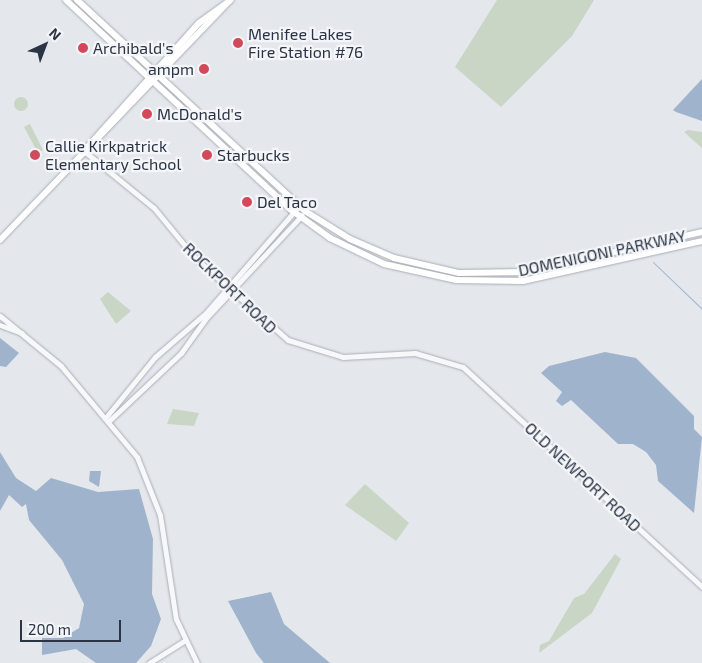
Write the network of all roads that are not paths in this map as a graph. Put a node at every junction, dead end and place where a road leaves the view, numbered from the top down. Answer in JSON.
{"nodes":[{"id":1,"x":66,"y":0,"type":"edge"},
{"id":2,"x":77,"y":0,"type":"edge"},
{"id":3,"x":230,"y":1,"type":"edge"},
{"id":4,"x":157,"y":74,"type":"junction"},
{"id":5,"x":151,"y":80,"type":"junction"},
{"id":6,"x":84,"y":151,"type":"junction"},
{"id":7,"x":299,"y":206,"type":"junction"},
{"id":8,"x":305,"y":211,"type":"junction"},
{"id":9,"x":294,"y":212,"type":"junction"},
{"id":10,"x":300,"y":218,"type":"junction"},
{"id":11,"x":702,"y":232,"type":"edge"},
{"id":12,"x":0,"y":240,"type":"edge"},
{"id":13,"x":702,"y":241,"type":"edge"},
{"id":14,"x":230,"y":290,"type":"junction"},
{"id":15,"x":0,"y":316,"type":"edge"},
{"id":16,"x":0,"y":325,"type":"edge"},
{"id":17,"x":22,"y":333,"type":"junction"},
{"id":18,"x":464,"y":367,"type":"joint"},
{"id":19,"x":108,"y":418,"type":"junction"},
{"id":20,"x":702,"y":587,"type":"edge"},
{"id":21,"x":184,"y":641,"type":"junction"},
{"id":22,"x":149,"y":663,"type":"edge"},
{"id":23,"x":197,"y":663,"type":"edge"}],
"edges":[{"from":1,"to":5,"type":"main road","name":"DOMENIGONI PARKWAY"},
{"from":2,"to":4,"type":"main road","name":"DOMENIGONI PARKWAY"},
{"from":3,"to":4,"type":"main road"},
{"from":4,"to":5,"type":"main road"},
{"from":4,"to":7,"type":"main road","name":"DOMENIGONI PARKWAY"},
{"from":5,"to":6,"type":"main road"},
{"from":5,"to":9,"type":"main road","name":"DOMENIGONI PARKWAY"},
{"from":6,"to":12,"type":"main road"},
{"from":6,"to":14,"type":"street","name":"ROCKPORT ROAD"},
{"from":7,"to":8,"type":"main road","name":"DOMENIGONI PARKWAY"},
{"from":7,"to":9,"type":"street"},
{"from":8,"to":10,"type":"street"},
{"from":8,"to":11,"type":"main road","name":"DOMENIGONI PARKWAY"},
{"from":9,"to":10,"type":"main road","name":"DOMENIGONI PARKWAY"},
{"from":9,"to":14,"type":"street"},
{"from":10,"to":13,"type":"main road","name":"DOMENIGONI PARKWAY"},
{"from":10,"to":14,"type":"street"},
{"from":14,"to":18,"type":"street","name":"ROCKPORT ROAD"},
{"from":14,"to":19,"type":"street"},
{"from":14,"to":19,"type":"street"},
{"from":15,"to":17,"type":"street"},
{"from":16,"to":17,"type":"street"},
{"from":17,"to":19,"type":"street"},
{"from":18,"to":20,"type":"street","name":"OLD NEWPORT ROAD"},
{"from":19,"to":21,"type":"street"},
{"from":21,"to":22,"type":"street"},
{"from":21,"to":23,"type":"street"}]}
